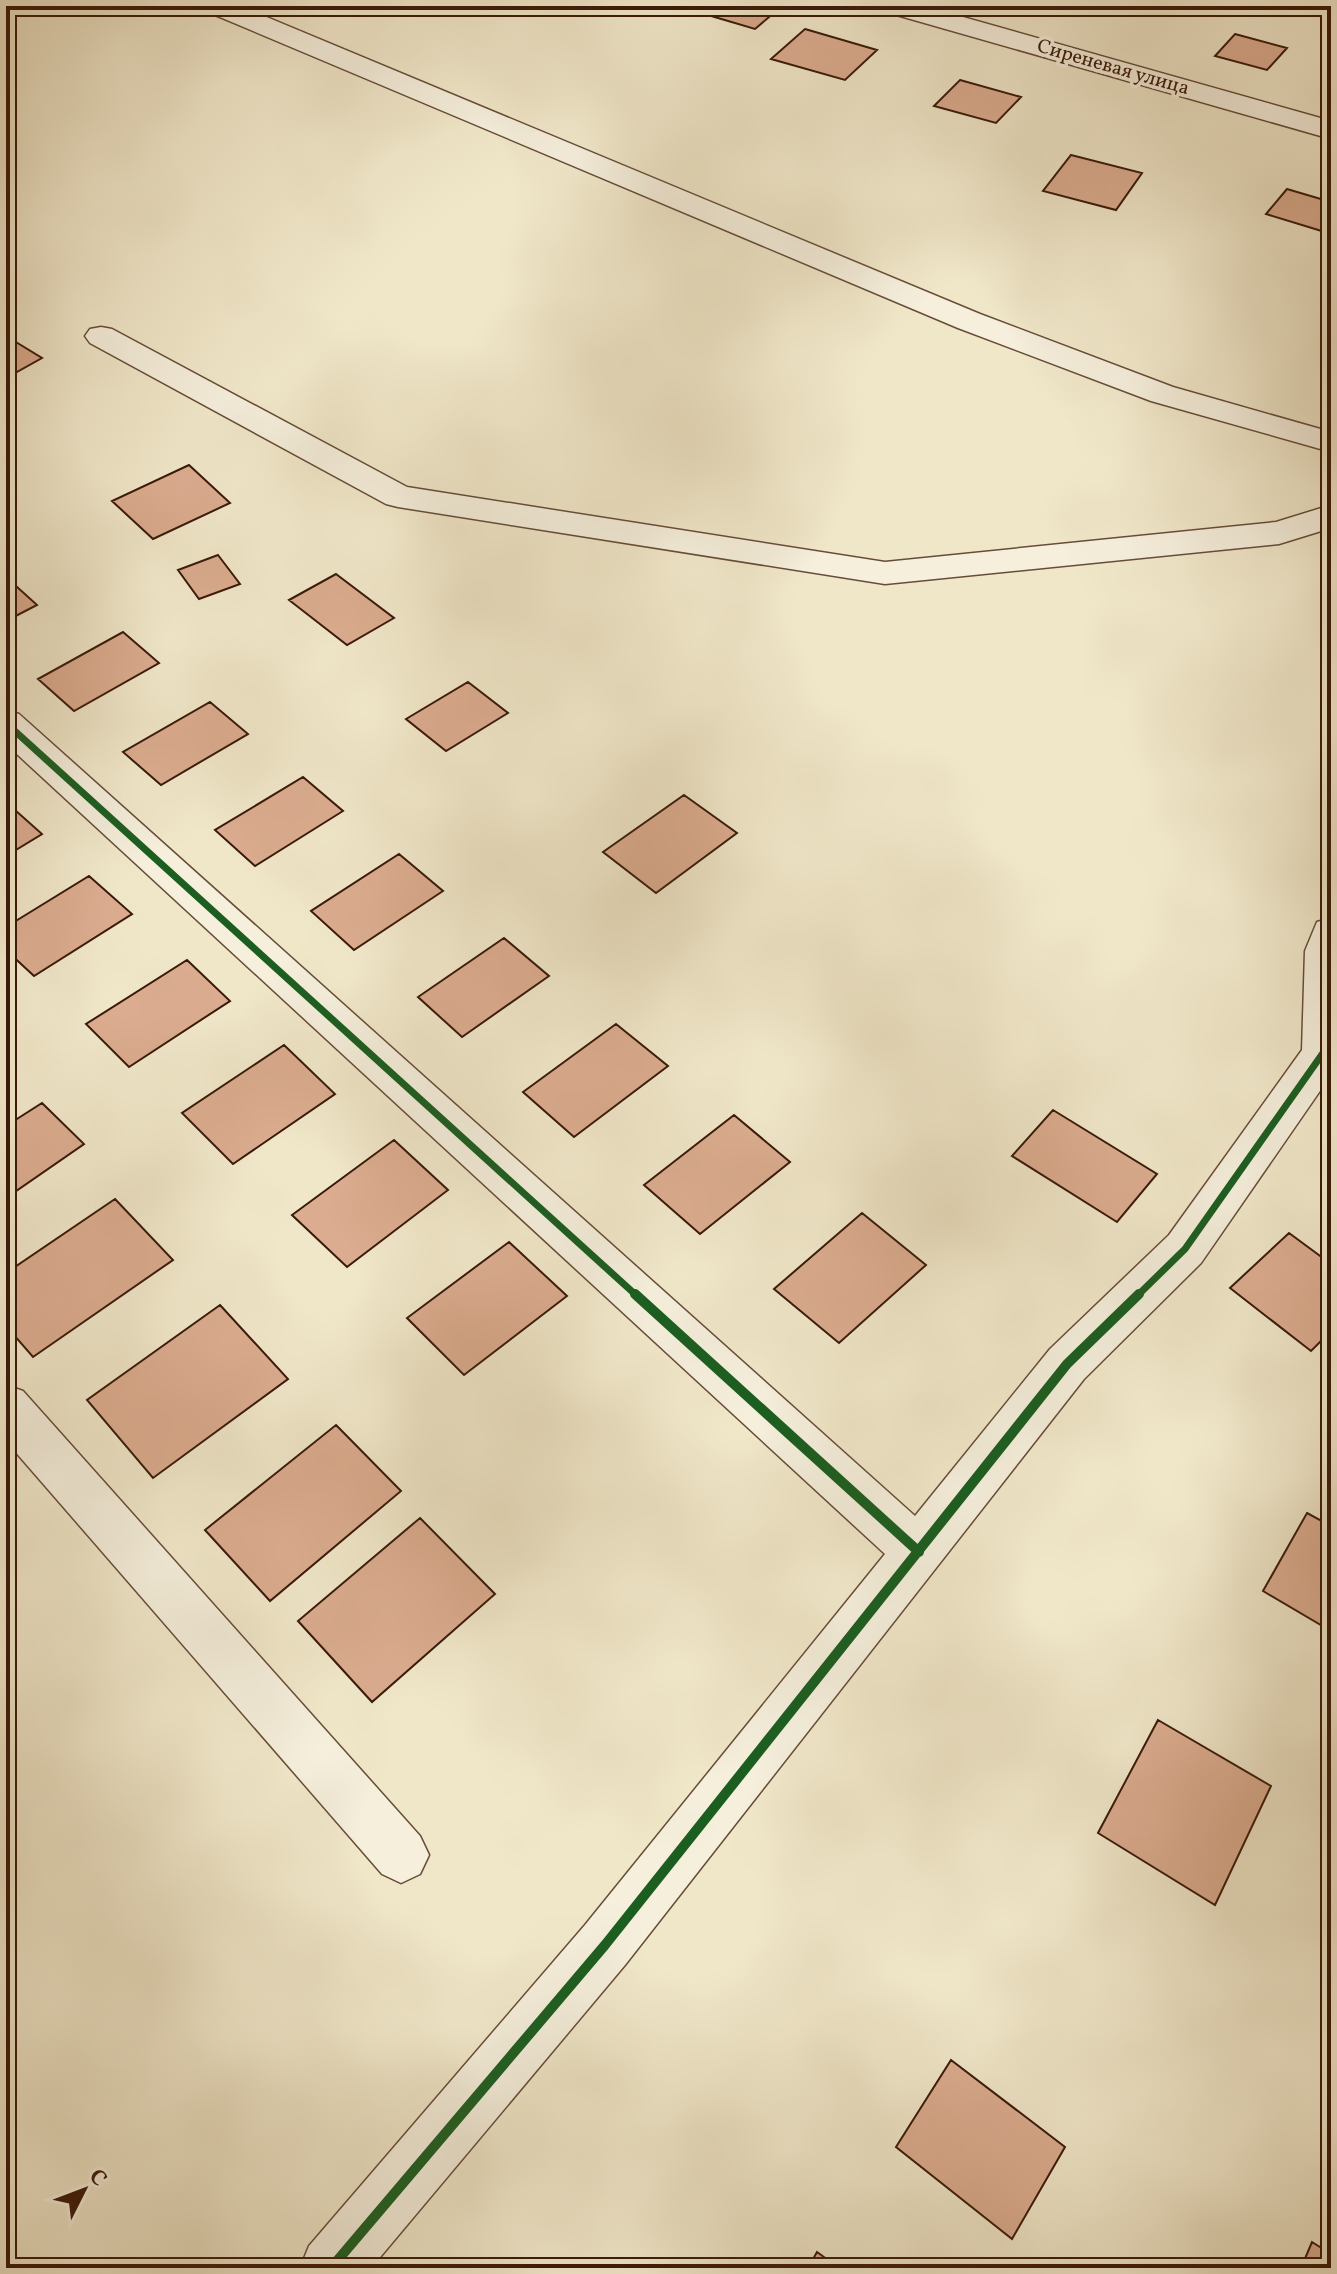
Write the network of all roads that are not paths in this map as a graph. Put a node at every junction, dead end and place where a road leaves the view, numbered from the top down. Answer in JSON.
{"nodes":[{"id":1,"x":217,"y":6,"type":"edge"},
{"id":2,"x":895,"y":6,"type":"edge"},
{"id":3,"x":1331,"y":130,"type":"edge"},
{"id":4,"x":101,"y":336,"type":"dead end"},
{"id":5,"x":1331,"y":442,"type":"edge"},
{"id":6,"x":1331,"y":516,"type":"edge"},
{"id":7,"x":6,"y":723,"type":"edge"},
{"id":8,"x":1331,"y":933,"type":"edge"},
{"id":9,"x":1327,"y":1056,"type":"edge"},
{"id":10,"x":6,"y":1406,"type":"edge"},
{"id":11,"x":919,"y":1552,"type":"junction"},
{"id":12,"x":401,"y":1855,"type":"dead end"},
{"id":13,"x":331,"y":2268,"type":"edge"}],
"edges":[{"from":1,"to":5,"type":"street"},
{"from":2,"to":3,"type":"street","name":"Сиреневая улица"},
{"from":4,"to":6,"type":"street"},
{"from":7,"to":11,"type":"street"},
{"from":8,"to":9,"type":"street"},
{"from":9,"to":11,"type":"street"},
{"from":10,"to":12,"type":"street"},
{"from":11,"to":13,"type":"street"}]}
